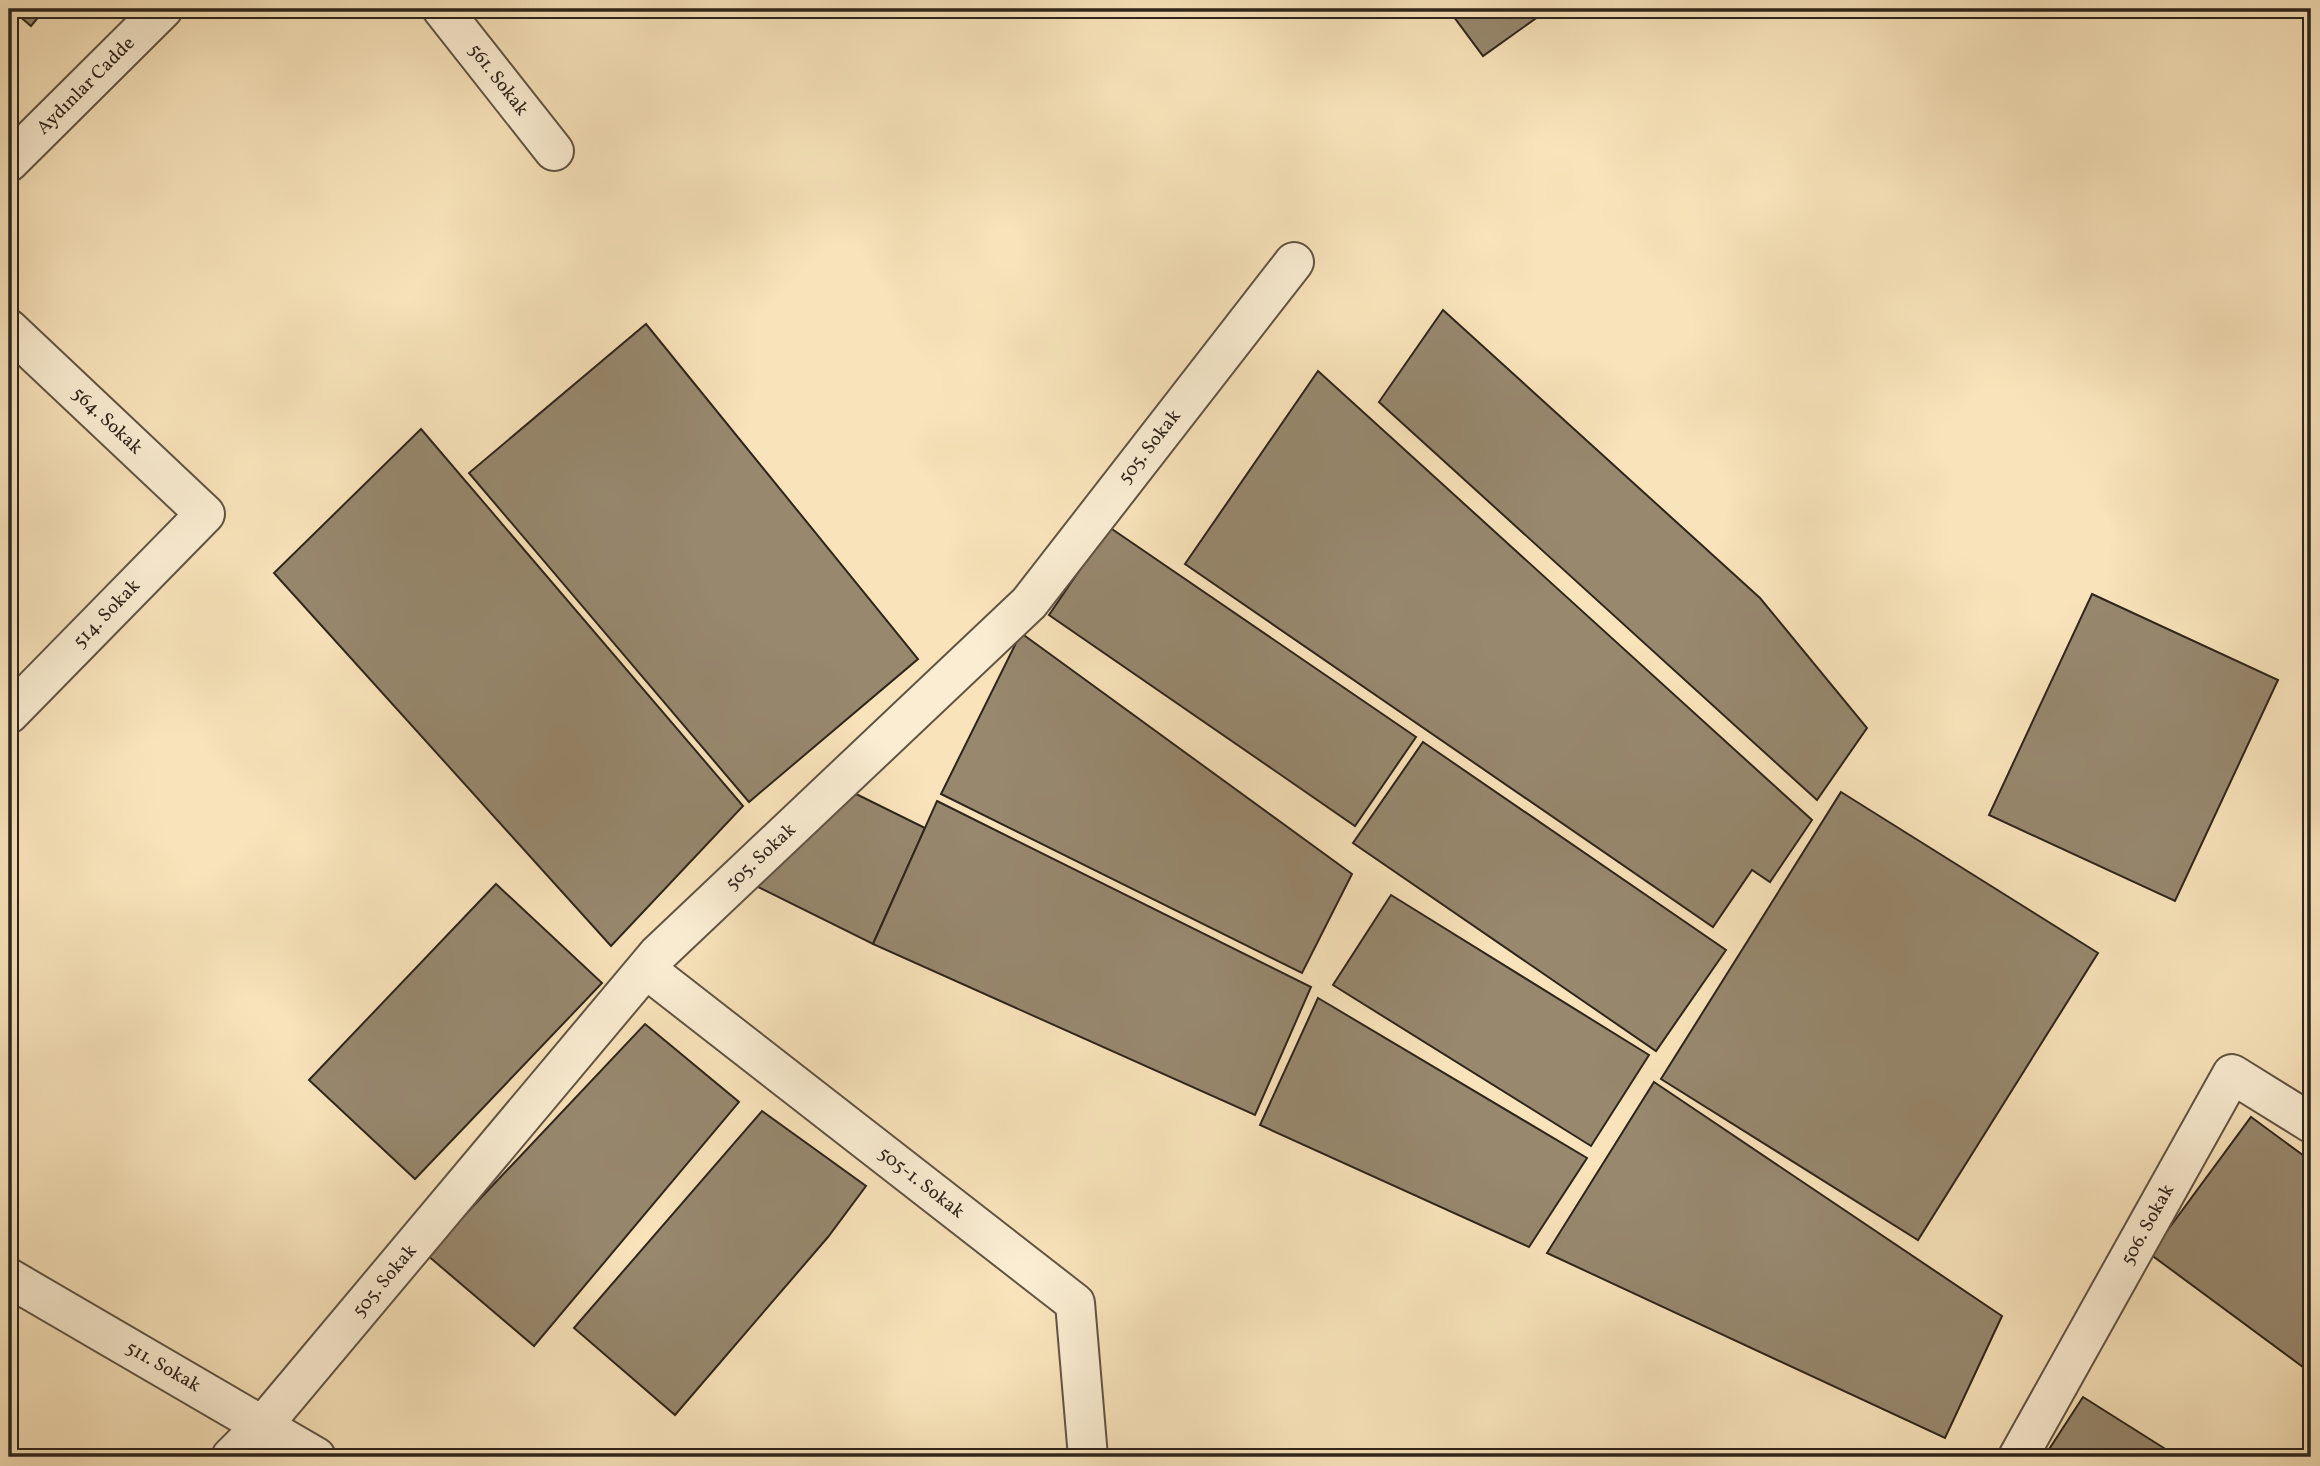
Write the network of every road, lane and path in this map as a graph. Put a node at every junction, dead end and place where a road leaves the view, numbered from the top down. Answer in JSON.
{"nodes":[{"id":1,"x":163,"y":9,"type":"edge"},
{"id":2,"x":442,"y":9,"type":"edge"},
{"id":3,"x":554,"y":151,"type":"dead end"},
{"id":4,"x":9,"y":162,"type":"edge"},
{"id":5,"x":1294,"y":262,"type":"dead end"},
{"id":6,"x":9,"y":329,"type":"edge"},
{"id":7,"x":205,"y":514,"type":"joint"},
{"id":8,"x":9,"y":714,"type":"edge"},
{"id":9,"x":646,"y":968,"type":"junction"},
{"id":10,"x":2311,"y":1123,"type":"edge"},
{"id":11,"x":9,"y":1278,"type":"edge"},
{"id":12,"x":263,"y":1425,"type":"junction"},
{"id":13,"x":231,"y":1457,"type":"edge"},
{"id":14,"x":316,"y":1457,"type":"edge"},
{"id":15,"x":1088,"y":1457,"type":"edge"},
{"id":16,"x":2018,"y":1457,"type":"edge"}],
"edges":[{"from":1,"to":4,"type":"street","name":"Aydınlar Cadde"},
{"from":2,"to":3,"type":"street","name":"561. Sokak"},
{"from":5,"to":9,"type":"street","name":"505. Sokak"},
{"from":6,"to":7,"type":"street","name":"564. Sokak"},
{"from":7,"to":8,"type":"street","name":"514. Sokak"},
{"from":9,"to":12,"type":"street","name":"505. Sokak"},
{"from":9,"to":15,"type":"street","name":"505-1. Sokak"},
{"from":10,"to":16,"type":"street","name":"506. Sokak"},
{"from":11,"to":12,"type":"street","name":"511. Sokak"},
{"from":12,"to":13,"type":"street","name":"505. Sokak"},
{"from":12,"to":14,"type":"street","name":"511. Sokak"}]}
